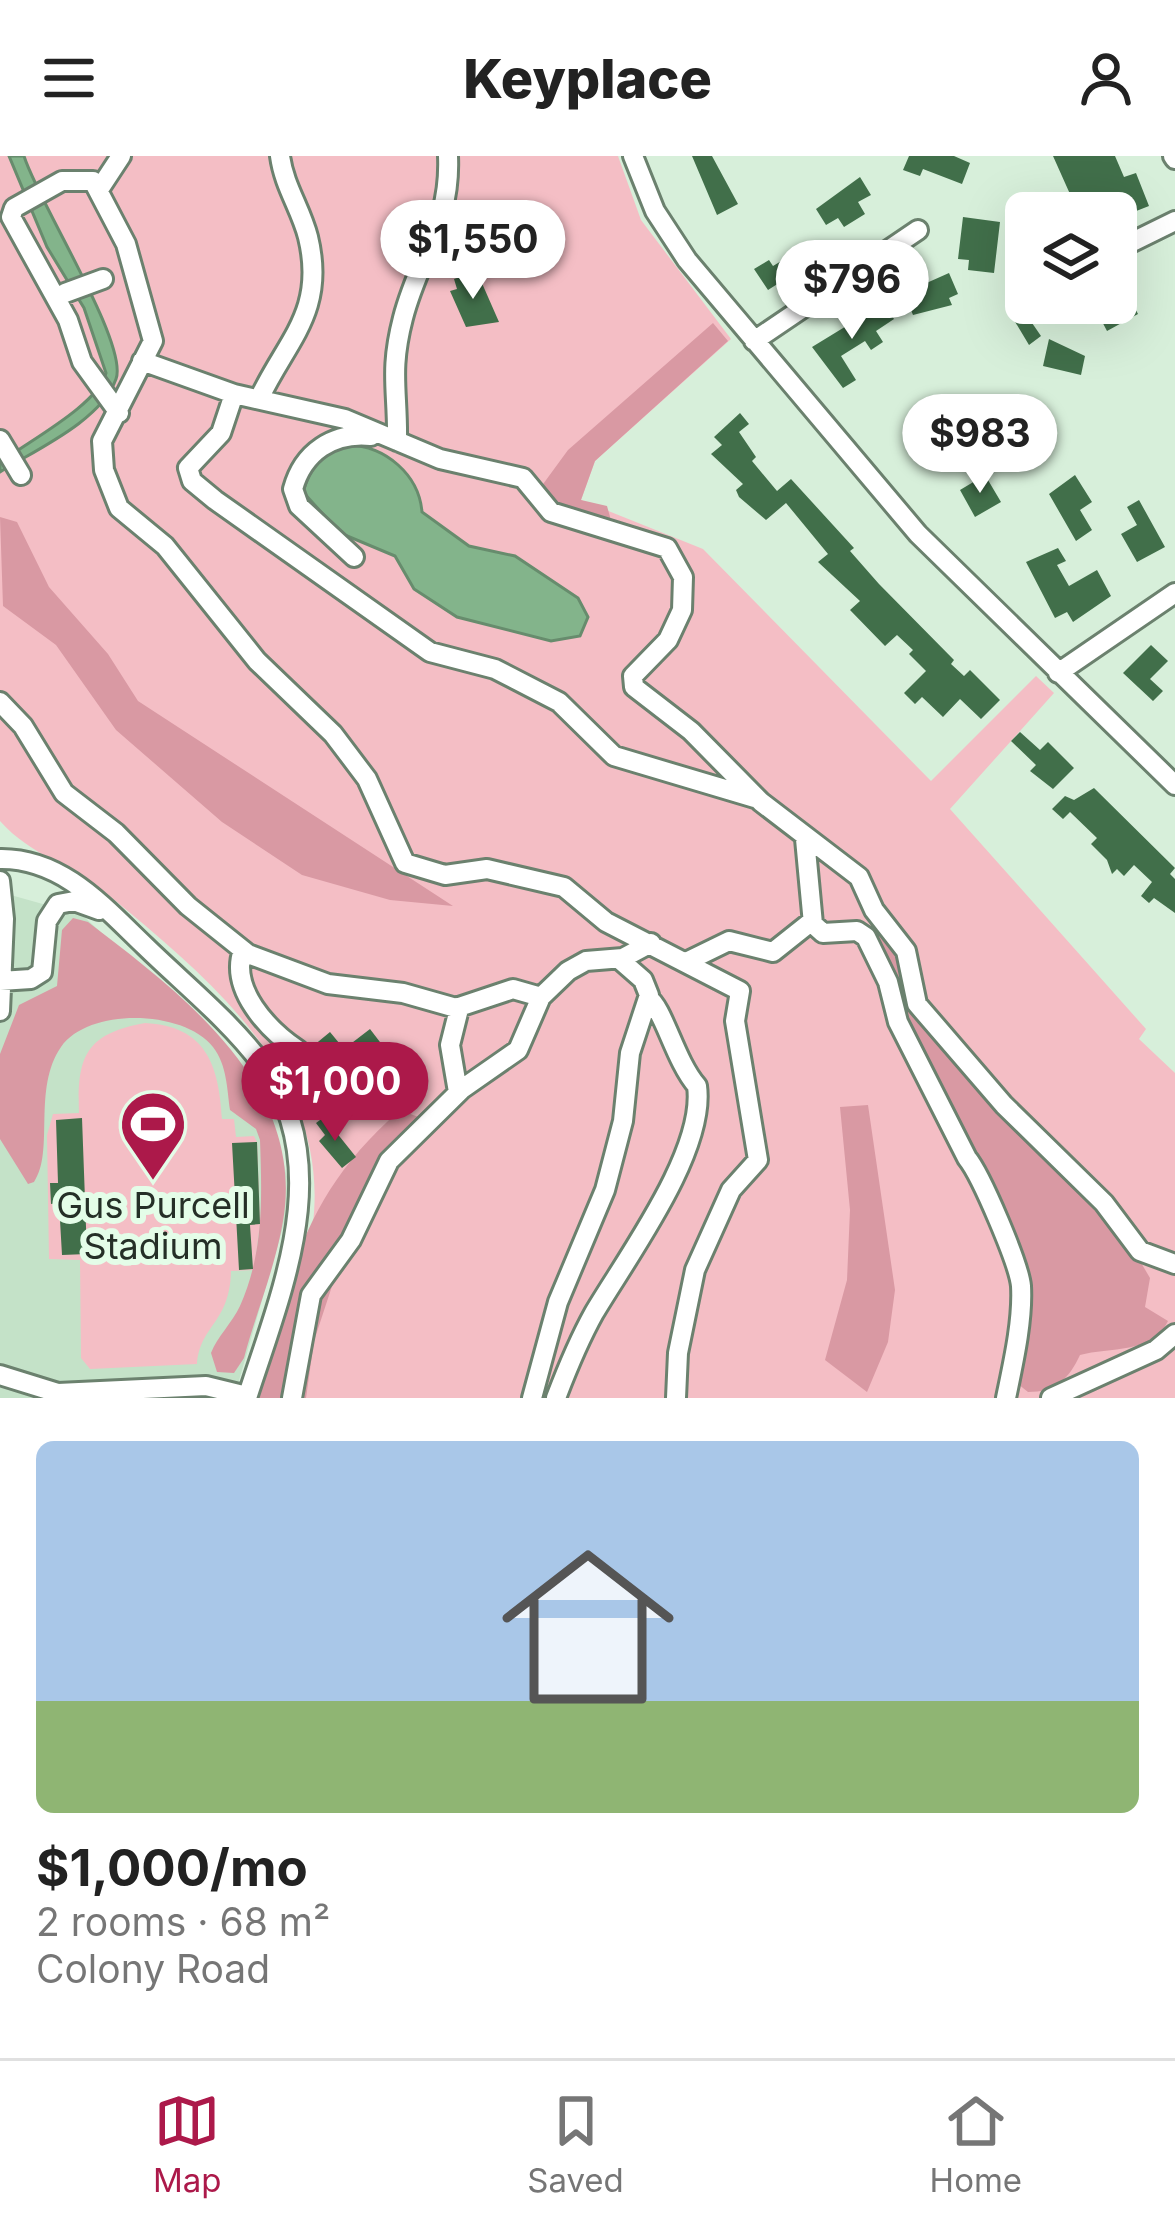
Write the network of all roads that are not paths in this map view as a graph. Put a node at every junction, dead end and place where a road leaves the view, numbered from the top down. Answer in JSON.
{"nodes":[{"id":1,"x":121,"y":156,"type":"edge"},
{"id":2,"x":280,"y":156,"type":"edge"},
{"id":3,"x":448,"y":156,"type":"edge"},
{"id":4,"x":633,"y":156,"type":"edge"},
{"id":5,"x":100,"y":188,"type":"junction"},
{"id":6,"x":1175,"y":221,"type":"edge"},
{"id":7,"x":919,"y":230,"type":"dead end"},
{"id":8,"x":1137,"y":240,"type":"edge"},
{"id":9,"x":103,"y":279,"type":"dead end"},
{"id":10,"x":65,"y":293,"type":"dead end"},
{"id":11,"x":754,"y":341,"type":"junction"},
{"id":12,"x":142,"y":361,"type":"junction"},
{"id":13,"x":234,"y":394,"type":"junction"},
{"id":14,"x":260,"y":398,"type":"junction"},
{"id":15,"x":117,"y":409,"type":"junction"},
{"id":16,"x":376,"y":435,"type":"junction"},
{"id":17,"x":0,"y":440,"type":"edge"},
{"id":18,"x":397,"y":441,"type":"junction"},
{"id":19,"x":21,"y":476,"type":"dead end"},
{"id":20,"x":355,"y":556,"type":"dead end"},
{"id":21,"x":1175,"y":593,"type":"edge"},
{"id":22,"x":1058,"y":673,"type":"junction"},
{"id":23,"x":0,"y":702,"type":"edge"},
{"id":24,"x":1175,"y":785,"type":"edge"},
{"id":25,"x":755,"y":797,"type":"junction"},
{"id":26,"x":805,"y":839,"type":"junction"},
{"id":27,"x":0,"y":859,"type":"edge"},
{"id":28,"x":0,"y":881,"type":"edge"},
{"id":29,"x":812,"y":921,"type":"junction"},
{"id":30,"x":128,"y":929,"type":"junction"},
{"id":31,"x":651,"y":944,"type":"junction"},
{"id":32,"x":748,"y":947,"type":"junction"},
{"id":33,"x":243,"y":950,"type":"junction"},
{"id":34,"x":620,"y":959,"type":"junction"},
{"id":35,"x":688,"y":961,"type":"junction"},
{"id":36,"x":0,"y":981,"type":"edge"},
{"id":37,"x":732,"y":985,"type":"junction"},
{"id":38,"x":541,"y":997,"type":"junction"},
{"id":39,"x":648,"y":998,"type":"junction"},
{"id":40,"x":459,"y":1009,"type":"junction"},
{"id":41,"x":0,"y":1010,"type":"edge"},
{"id":42,"x":298,"y":1050,"type":"dead end"},
{"id":43,"x":454,"y":1064,"type":"junction"},
{"id":44,"x":481,"y":1073,"type":"junction"},
{"id":45,"x":458,"y":1092,"type":"junction"},
{"id":46,"x":1175,"y":1264,"type":"edge"},
{"id":47,"x":1175,"y":1334,"type":"edge"},
{"id":48,"x":0,"y":1375,"type":"edge"},
{"id":49,"x":31,"y":1392,"type":"edge"},
{"id":50,"x":1012,"y":1396,"type":"edge"},
{"id":51,"x":247,"y":1397,"type":"edge"},
{"id":52,"x":292,"y":1398,"type":"edge"},
{"id":53,"x":532,"y":1398,"type":"edge"},
{"id":54,"x":556,"y":1398,"type":"edge"},
{"id":55,"x":676,"y":1398,"type":"edge"},
{"id":56,"x":1051,"y":1398,"type":"edge"}],
"edges":[{"from":1,"to":5,"type":"street"},
{"from":2,"to":14,"type":"street"},
{"from":3,"to":18,"type":"street"},
{"from":4,"to":11,"type":"street"},
{"from":5,"to":12,"type":"street"},
{"from":5,"to":15,"type":"street"},
{"from":6,"to":8,"type":"street"},
{"from":7,"to":11,"type":"street"},
{"from":9,"to":10,"type":"street"},
{"from":11,"to":22,"type":"street"},
{"from":12,"to":13,"type":"street"},
{"from":12,"to":15,"type":"street"},
{"from":13,"to":14,"type":"street"},
{"from":13,"to":25,"type":"street"},
{"from":14,"to":16,"type":"street"},
{"from":15,"to":31,"type":"street"},
{"from":16,"to":18,"type":"street"},
{"from":16,"to":20,"type":"street"},
{"from":17,"to":19,"type":"street"},
{"from":18,"to":25,"type":"street"},
{"from":21,"to":22,"type":"street"},
{"from":22,"to":24,"type":"street"},
{"from":23,"to":33,"type":"street"},
{"from":25,"to":26,"type":"street"},
{"from":26,"to":29,"type":"street"},
{"from":26,"to":46,"type":"street"},
{"from":27,"to":30,"type":"street"},
{"from":28,"to":36,"type":"street"},
{"from":29,"to":32,"type":"street"},
{"from":29,"to":50,"type":"street"},
{"from":30,"to":36,"type":"street"},
{"from":30,"to":51,"type":"street"},
{"from":31,"to":34,"type":"street"},
{"from":31,"to":35,"type":"street"},
{"from":32,"to":35,"type":"street"},
{"from":32,"to":37,"type":"street"},
{"from":33,"to":40,"type":"street"},
{"from":33,"to":42,"type":"street"},
{"from":34,"to":38,"type":"street"},
{"from":34,"to":39,"type":"street"},
{"from":35,"to":37,"type":"street"},
{"from":36,"to":41,"type":"street"},
{"from":37,"to":55,"type":"street"},
{"from":38,"to":40,"type":"street"},
{"from":38,"to":44,"type":"street"},
{"from":39,"to":53,"type":"street"},
{"from":39,"to":54,"type":"street"},
{"from":40,"to":43,"type":"street"},
{"from":43,"to":44,"type":"street"},
{"from":43,"to":45,"type":"street"},
{"from":44,"to":45,"type":"street"},
{"from":45,"to":52,"type":"street"},
{"from":47,"to":56,"type":"street"},
{"from":48,"to":49,"type":"street"},
{"from":49,"to":51,"type":"street"}]}
